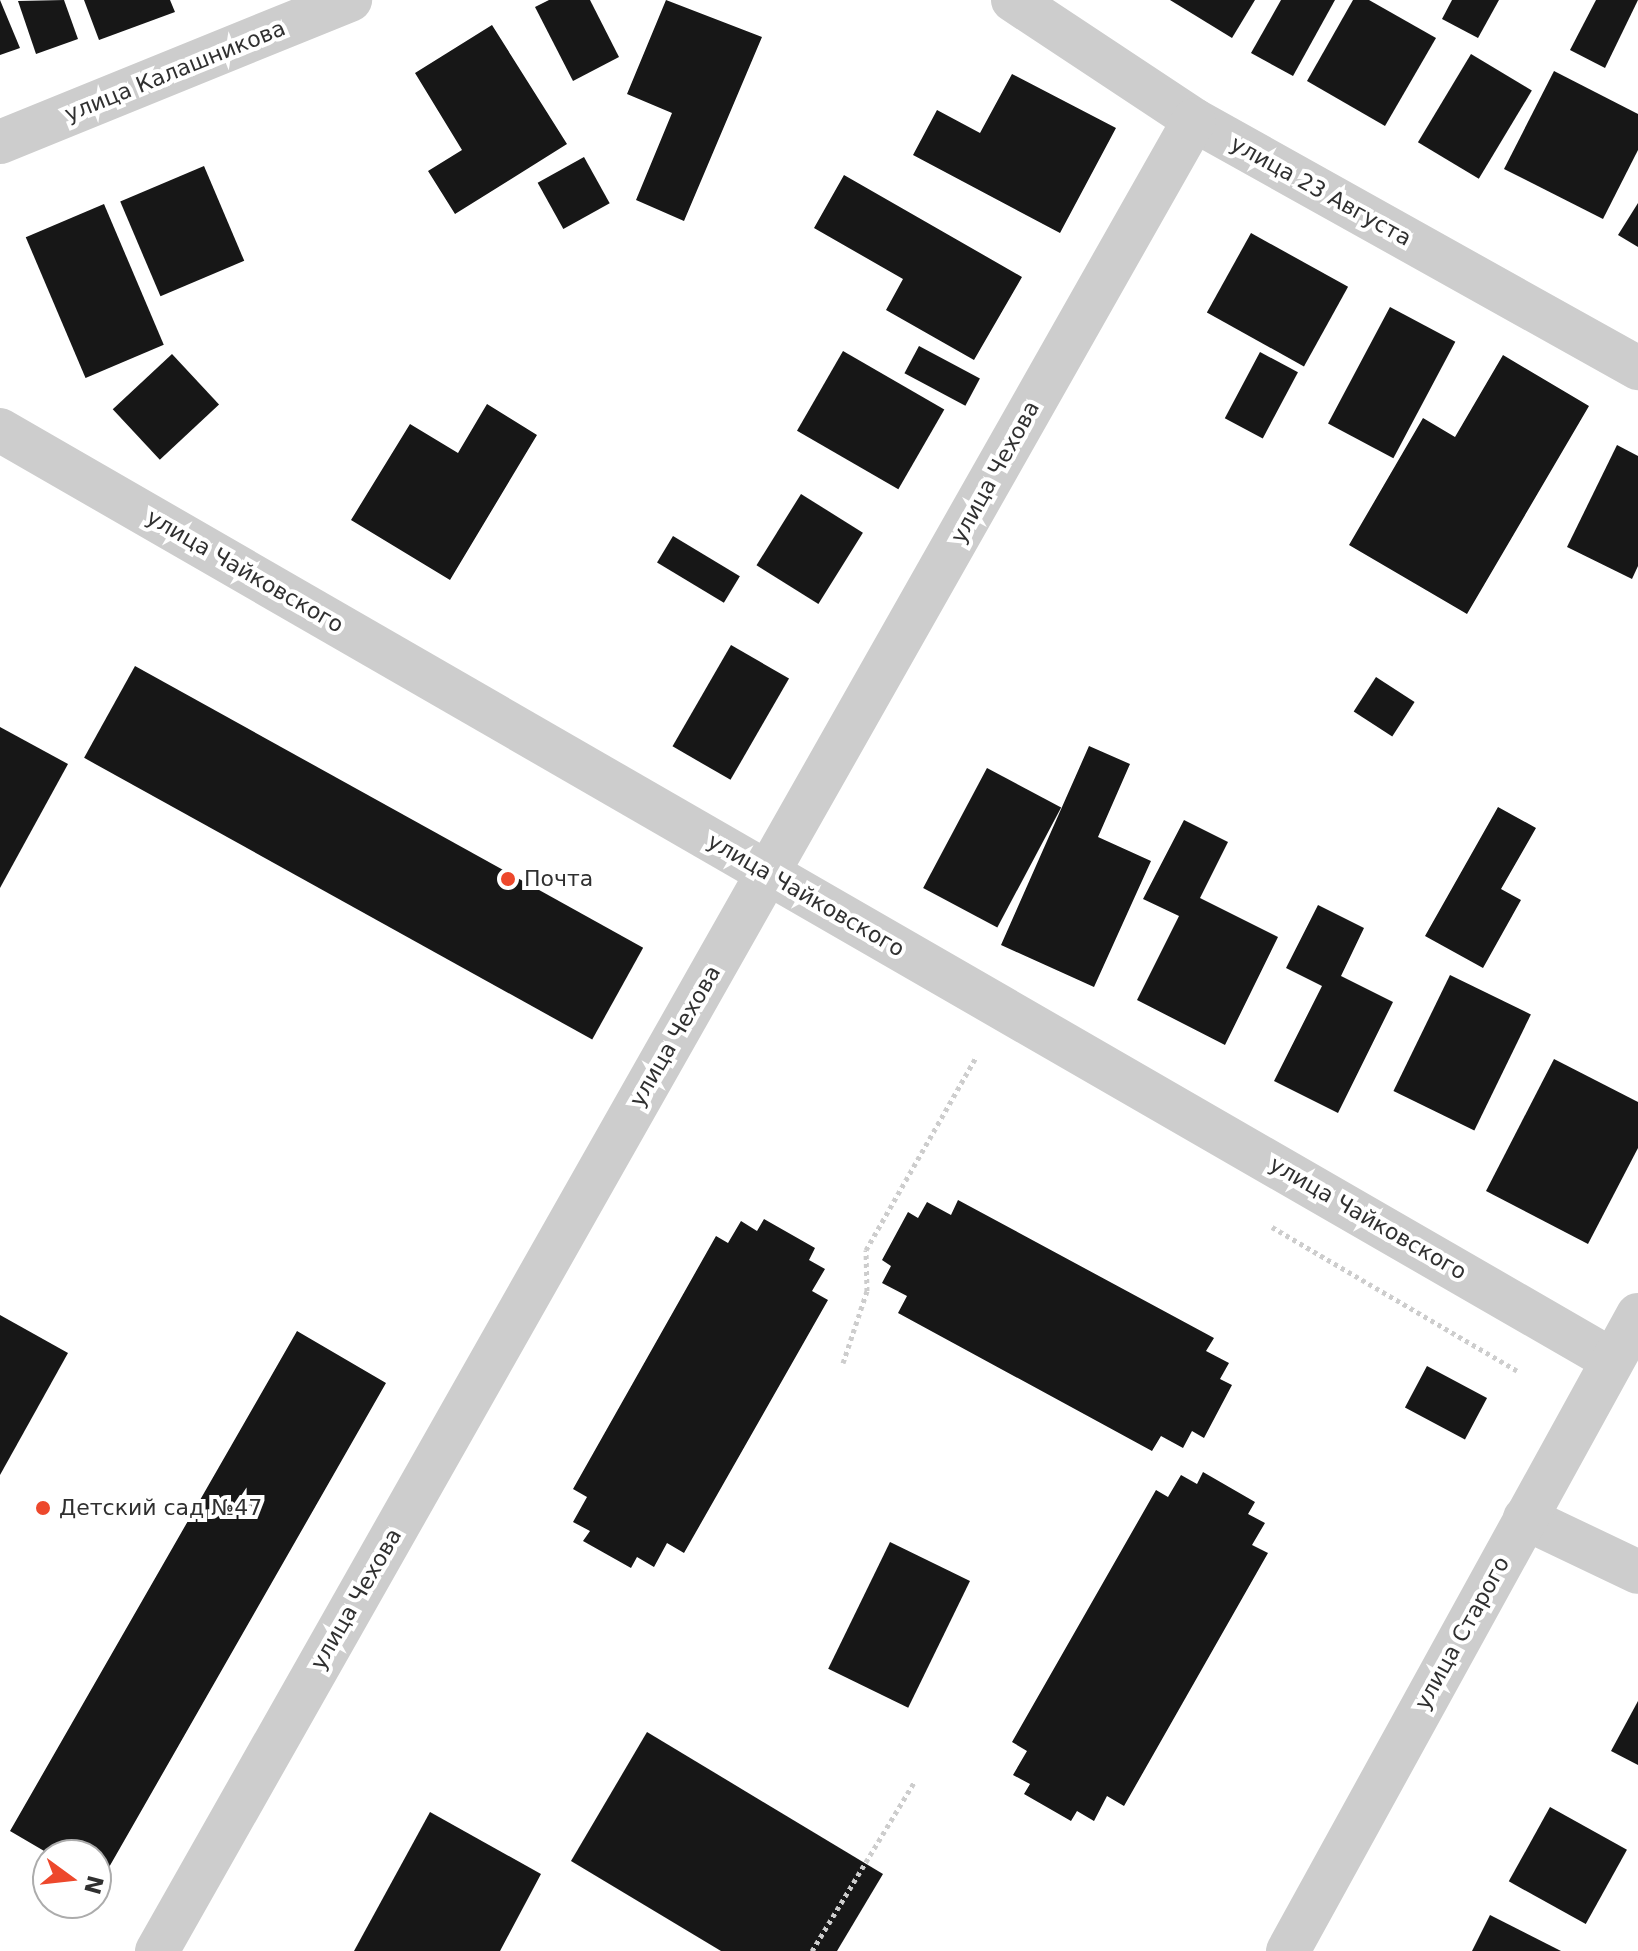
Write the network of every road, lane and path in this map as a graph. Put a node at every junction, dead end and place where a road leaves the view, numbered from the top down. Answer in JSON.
{"nodes":[{"id":1,"x":350,"y":0,"type":"edge"},
{"id":2,"x":1013,"y":0,"type":"edge"},
{"id":3,"x":1194,"y":120,"type":"junction"},
{"id":4,"x":0,"y":142,"type":"edge"},
{"id":5,"x":1638,"y":368,"type":"edge"},
{"id":6,"x":0,"y":430,"type":"edge"},
{"id":7,"x":768,"y":873,"type":"junction"},
{"id":8,"x":976,"y":1057,"type":"dead end"},
{"id":9,"x":1638,"y":1315,"type":"edge"},
{"id":10,"x":1612,"y":1360,"type":"junction"},
{"id":11,"x":843,"y":1363,"type":"dead end"},
{"id":12,"x":1525,"y":1518,"type":"junction"},
{"id":13,"x":1638,"y":1572,"type":"edge"},
{"id":14,"x":915,"y":1781,"type":"dead end"},
{"id":15,"x":157,"y":1951,"type":"edge"},
{"id":16,"x":812,"y":1951,"type":"edge"},
{"id":17,"x":1288,"y":1951,"type":"edge"}],
"edges":[{"from":1,"to":4,"type":"street","name":"улица Калашникова"},
{"from":2,"to":3,"type":"street","name":"улица 23 Августа"},
{"from":3,"to":5,"type":"street","name":"улица 23 Августа"},
{"from":3,"to":7,"type":"street","name":"улица Чехова"},
{"from":6,"to":7,"type":"street","name":"улица Чайковского"},
{"from":7,"to":10,"type":"street","name":"улица Чайковского"},
{"from":7,"to":15,"type":"street","name":"улица Чехова"},
{"from":8,"to":11,"type":"path"},
{"from":9,"to":10,"type":"street","name":"улица Старого"},
{"from":10,"to":12,"type":"street","name":"улица Старого"},
{"from":12,"to":13,"type":"street"},
{"from":12,"to":17,"type":"street","name":"улица Старого"},
{"from":14,"to":16,"type":"path"}]}
